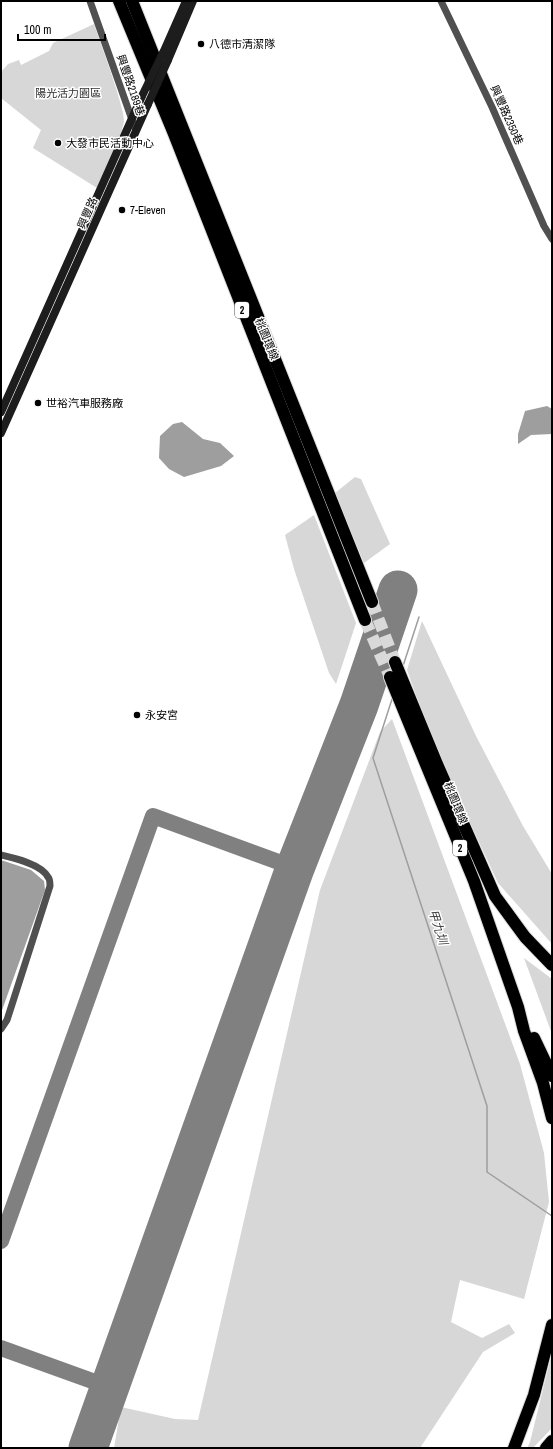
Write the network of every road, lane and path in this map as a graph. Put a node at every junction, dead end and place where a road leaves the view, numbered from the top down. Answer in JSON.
{"nodes":[{"id":1,"x":90,"y":1,"type":"edge"},
{"id":2,"x":119,"y":1,"type":"edge"},
{"id":3,"x":132,"y":1,"type":"edge"},
{"id":4,"x":186,"y":1,"type":"edge"},
{"id":5,"x":194,"y":1,"type":"edge"},
{"id":6,"x":441,"y":1,"type":"edge"},
{"id":7,"x":165,"y":56,"type":"junction"},
{"id":8,"x":132,"y":120,"type":"junction"},
{"id":9,"x":136,"y":131,"type":"junction"},
{"id":10,"x":552,"y":239,"type":"edge"},
{"id":11,"x":1,"y":412,"type":"edge"},
{"id":12,"x":1,"y":433,"type":"edge"},
{"id":13,"x":372,"y":602,"type":"tunnel mouth"},
{"id":14,"x":365,"y":620,"type":"tunnel mouth"},
{"id":15,"x":1,"y":855,"type":"edge"},
{"id":16,"x":552,"y":965,"type":"edge"},
{"id":17,"x":518,"y":1007,"type":"junction"},
{"id":18,"x":1,"y":1029,"type":"edge"},
{"id":19,"x":552,"y":1076,"type":"edge"},
{"id":20,"x":552,"y":1118,"type":"edge"},
{"id":21,"x":552,"y":1326,"type":"edge"},
{"id":22,"x":552,"y":1441,"type":"edge"},
{"id":23,"x":514,"y":1448,"type":"edge"},
{"id":24,"x":546,"y":1448,"type":"edge"}],
"edges":[{"from":1,"to":8,"type":"street","name":"興豐路2189巷"},
{"from":2,"to":14,"type":"highway","name":"桃園環線","number":"2"},
{"from":3,"to":13,"type":"highway","name":"桃園環線","number":"2"},
{"from":4,"to":7,"type":"main road","name":"興豐路"},
{"from":5,"to":7,"type":"main road","name":"興豐路"},
{"from":6,"to":10,"type":"street","name":"興豐路2350巷"},
{"from":7,"to":8,"type":"main road","name":"興豐路","bridge":true},
{"from":7,"to":9,"type":"main road","name":"興豐路","bridge":true},
{"from":8,"to":9,"type":"street","name":"興豐路2189巷"},
{"from":8,"to":11,"type":"main road","name":"興豐路"},
{"from":9,"to":12,"type":"main road","name":"興豐路"},
{"from":15,"to":18,"type":"street"},
{"from":16,"to":17,"type":"highway","name":"桃園環線","number":"2"},
{"from":17,"to":19,"type":"highway"},
{"from":17,"to":20,"type":"highway"},
{"from":21,"to":23,"type":"highway"},
{"from":22,"to":24,"type":"highway"}]}
